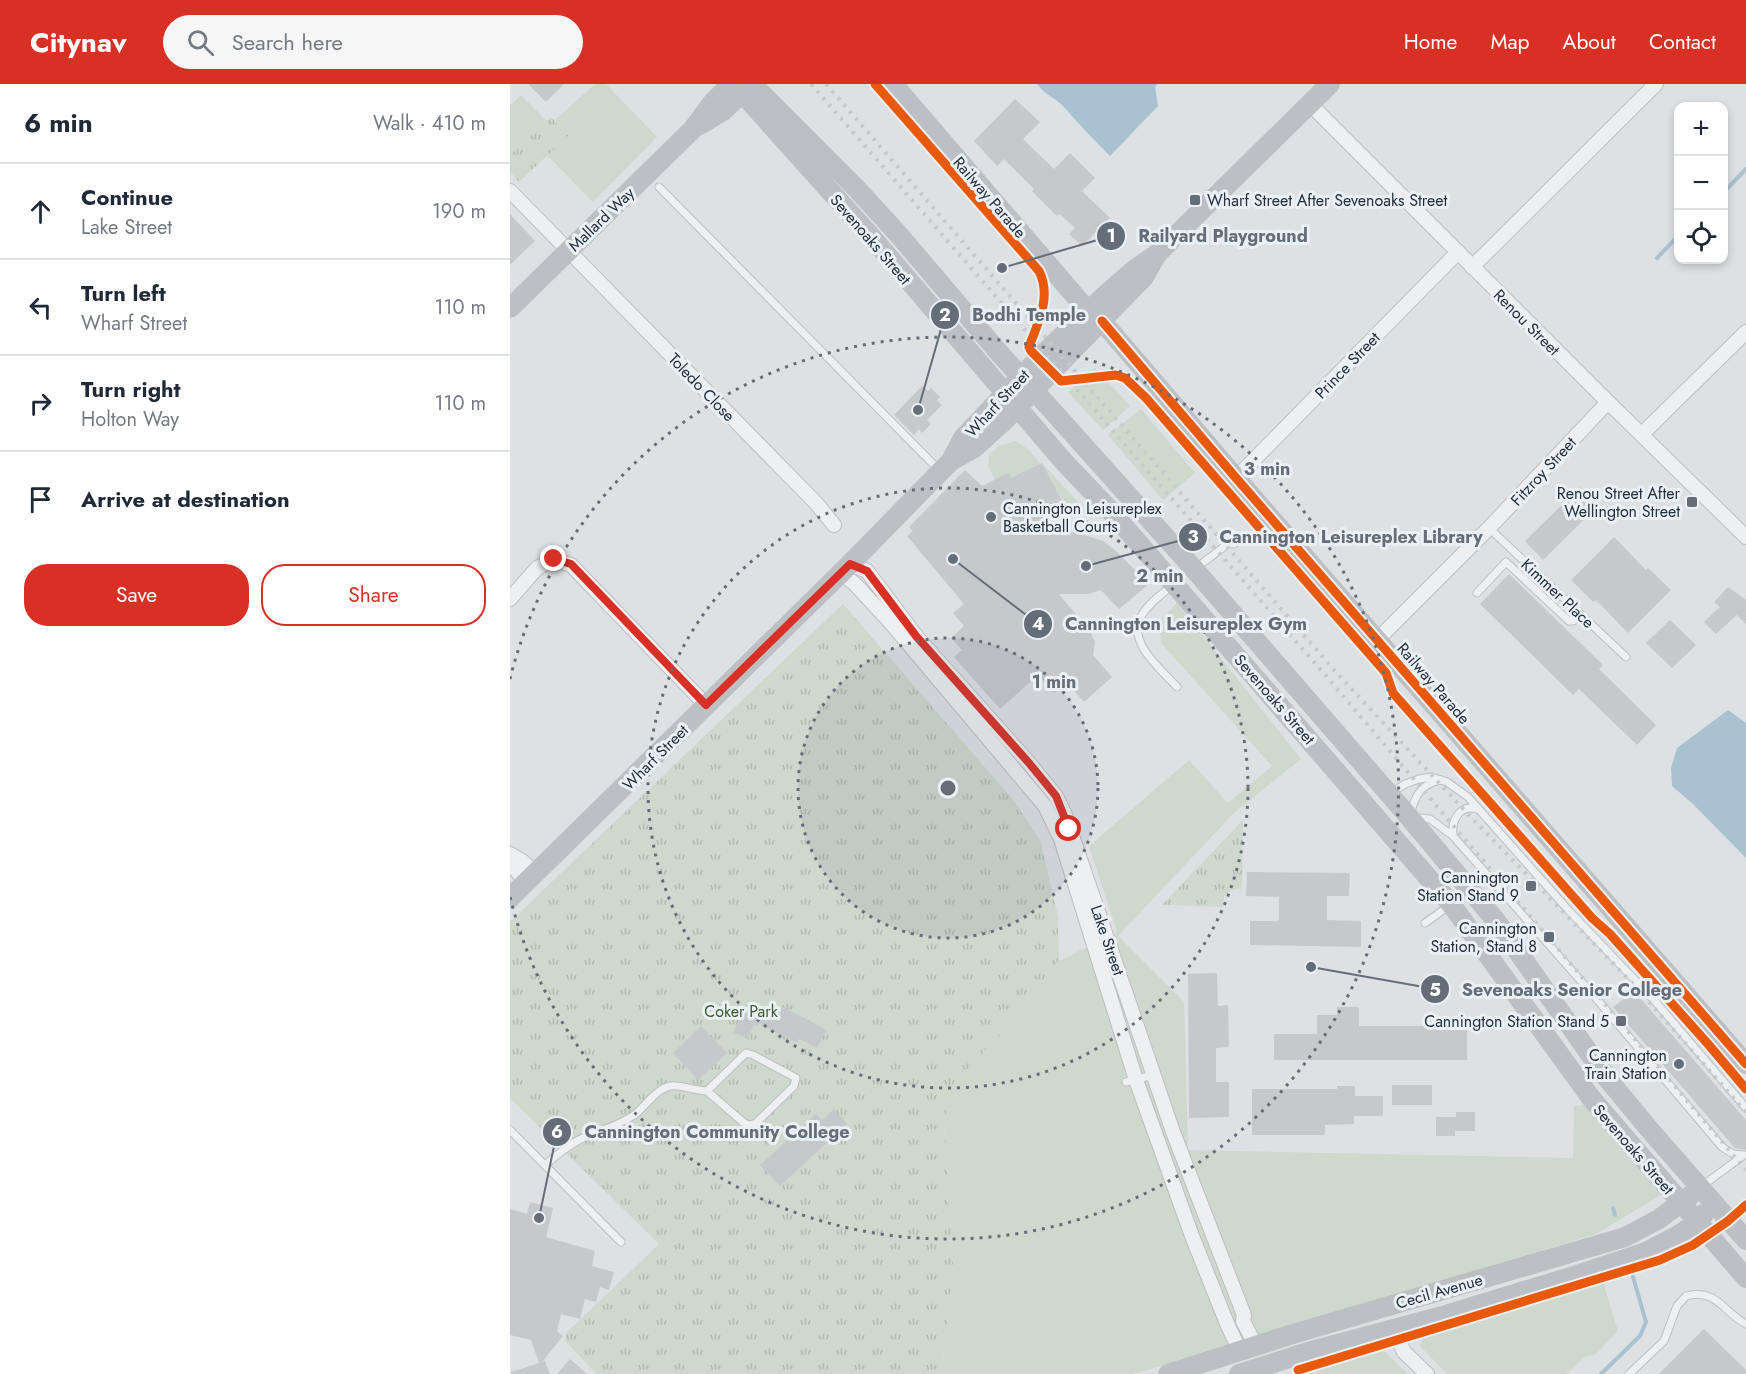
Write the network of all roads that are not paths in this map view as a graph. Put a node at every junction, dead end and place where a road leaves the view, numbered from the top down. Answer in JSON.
{"nodes":[{"id":1,"x":893,"y":84,"type":"edge"},
{"id":2,"x":1330,"y":84,"type":"edge"},
{"id":3,"x":1656,"y":84,"type":"edge"},
{"id":4,"x":742,"y":86,"type":"edge"},
{"id":5,"x":1310,"y":104,"type":"junction"},
{"id":6,"x":659,"y":187,"type":"dead end"},
{"id":7,"x":510,"y":191,"type":"edge"},
{"id":8,"x":569,"y":251,"type":"junction"},
{"id":9,"x":1458,"y":252,"type":"junction"},
{"id":10,"x":1472,"y":267,"type":"junction"},
{"id":11,"x":510,"y":308,"type":"edge"},
{"id":12,"x":1095,"y":316,"type":"junction"},
{"id":13,"x":1746,"y":332,"type":"edge"},
{"id":14,"x":1027,"y":383,"type":"junction"},
{"id":15,"x":1011,"y":401,"type":"junction"},
{"id":16,"x":1608,"y":402,"type":"junction"},
{"id":17,"x":1642,"y":434,"type":"junction"},
{"id":18,"x":946,"y":466,"type":"junction"},
{"id":19,"x":1236,"y":478,"type":"junction"},
{"id":20,"x":834,"y":525,"type":"dead end"},
{"id":21,"x":1489,"y":528,"type":"junction"},
{"id":22,"x":1746,"y":537,"type":"edge"},
{"id":23,"x":1234,"y":544,"type":"dead end"},
{"id":24,"x":845,"y":569,"type":"junction"},
{"id":25,"x":1194,"y":569,"type":"junction"},
{"id":26,"x":1174,"y":584,"type":"junction"},
{"id":27,"x":1477,"y":593,"type":"dead end"},
{"id":28,"x":510,"y":599,"type":"edge"},
{"id":29,"x":1580,"y":614,"type":"junction"},
{"id":30,"x":1377,"y":640,"type":"junction"},
{"id":31,"x":1626,"y":657,"type":"dead end"},
{"id":32,"x":1177,"y":687,"type":"dead end"},
{"id":33,"x":706,"y":705,"type":"junction"},
{"id":34,"x":1441,"y":780,"type":"junction"},
{"id":35,"x":1390,"y":794,"type":"junction"},
{"id":36,"x":1365,"y":804,"type":"junction"},
{"id":37,"x":1479,"y":810,"type":"junction"},
{"id":38,"x":1409,"y":817,"type":"junction"},
{"id":39,"x":1453,"y":836,"type":"junction"},
{"id":40,"x":510,"y":854,"type":"edge"},
{"id":41,"x":510,"y":863,"type":"edge"},
{"id":42,"x":531,"y":878,"type":"junction"},
{"id":43,"x":510,"y":898,"type":"edge"},
{"id":44,"x":1451,"y":904,"type":"junction"},
{"id":45,"x":1483,"y":905,"type":"junction"},
{"id":46,"x":1425,"y":922,"type":"dead end"},
{"id":47,"x":1146,"y":1052,"type":"junction"},
{"id":48,"x":1125,"y":1059,"type":"junction"},
{"id":49,"x":1746,"y":1064,"type":"edge"},
{"id":50,"x":1153,"y":1075,"type":"junction"},
{"id":51,"x":1131,"y":1081,"type":"junction"},
{"id":52,"x":707,"y":1090,"type":"junction"},
{"id":53,"x":1746,"y":1108,"type":"edge"},
{"id":54,"x":510,"y":1130,"type":"edge"},
{"id":55,"x":1744,"y":1154,"type":"edge"},
{"id":56,"x":545,"y":1165,"type":"junction"},
{"id":57,"x":1706,"y":1195,"type":"junction"},
{"id":58,"x":1681,"y":1203,"type":"junction"},
{"id":59,"x":1697,"y":1222,"type":"junction"},
{"id":60,"x":1746,"y":1240,"type":"edge"},
{"id":61,"x":621,"y":1242,"type":"dead end"},
{"id":62,"x":1746,"y":1278,"type":"edge"},
{"id":63,"x":1746,"y":1324,"type":"edge"},
{"id":64,"x":1393,"y":1328,"type":"junction"},
{"id":65,"x":1248,"y":1348,"type":"junction"},
{"id":66,"x":1256,"y":1372,"type":"edge"},
{"id":67,"x":1168,"y":1374,"type":"edge"},
{"id":68,"x":1427,"y":1374,"type":"edge"},
{"id":69,"x":1629,"y":1374,"type":"edge"}],
"edges":[{"from":1,"to":12,"type":"main road","name":"Railway Parade"},
{"from":2,"to":5,"type":"main road","name":"Wharf Street"},
{"from":3,"to":10,"type":"street"},
{"from":4,"to":8,"type":"main road","name":"Mallard Way"},
{"from":4,"to":14,"type":"main road","name":"Sevenoaks Street"},
{"from":4,"to":15,"type":"main road","name":"Sevenoaks Street"},
{"from":5,"to":9,"type":"street","name":"Renou Street"},
{"from":5,"to":12,"type":"main road","name":"Wharf Street"},
{"from":6,"to":18,"type":"lane"},
{"from":7,"to":8,"type":"street","name":"Toledo Close"},
{"from":8,"to":11,"type":"main road","name":"Mallard Way"},
{"from":8,"to":20,"type":"street","name":"Toledo Close"},
{"from":9,"to":10,"type":"street","name":"Renou Street"},
{"from":9,"to":19,"type":"street","name":"Prince Street"},
{"from":10,"to":16,"type":"street","name":"Renou Street"},
{"from":12,"to":14,"type":"main road","name":"Wharf Street"},
{"from":12,"to":19,"type":"main road","name":"Railway Parade"},
{"from":13,"to":17,"type":"street"},
{"from":14,"to":15,"type":"main road","name":"Wharf Street"},
{"from":14,"to":25,"type":"main road","name":"Sevenoaks Street"},
{"from":15,"to":18,"type":"main road","name":"Wharf Street"},
{"from":15,"to":26,"type":"main road","name":"Sevenoaks Street"},
{"from":16,"to":17,"type":"street","name":"Renou Street"},
{"from":16,"to":21,"type":"street","name":"Fitzroy Street"},
{"from":17,"to":22,"type":"street","name":"Renou Street"},
{"from":18,"to":24,"type":"main road","name":"Wharf Street"},
{"from":19,"to":30,"type":"main road","name":"Railway Parade"},
{"from":21,"to":29,"type":"lane","name":"Kimmer Place"},
{"from":21,"to":30,"type":"street","name":"Fitzroy Street"},
{"from":23,"to":25,"type":"lane"},
{"from":24,"to":33,"type":"main road","name":"Wharf Street"},
{"from":24,"to":47,"type":"street","name":"Lake Street"},
{"from":24,"to":48,"type":"street","name":"Lake Street"},
{"from":25,"to":35,"type":"main road","name":"Sevenoaks Street"},
{"from":26,"to":32,"type":"lane"},
{"from":26,"to":36,"type":"main road","name":"Sevenoaks Street"},
{"from":27,"to":29,"type":"lane"},
{"from":28,"to":33,"type":"street"},
{"from":29,"to":31,"type":"lane","name":"Kimmer Place"},
{"from":30,"to":49,"type":"main road","name":"Railway Parade"},
{"from":33,"to":42,"type":"main road","name":"Wharf Street"},
{"from":34,"to":35,"type":"lane"},
{"from":34,"to":37,"type":"lane"},
{"from":34,"to":38,"type":"lane"},
{"from":35,"to":36,"type":"main road"},
{"from":35,"to":38,"type":"main road","name":"Sevenoaks Street"},
{"from":36,"to":44,"type":"main road","name":"Sevenoaks Street"},
{"from":37,"to":39,"type":"lane"},
{"from":37,"to":53,"type":"lane"},
{"from":38,"to":39,"type":"lane"},
{"from":38,"to":45,"type":"main road","name":"Sevenoaks Street"},
{"from":39,"to":55,"type":"lane"},
{"from":40,"to":42,"type":"street"},
{"from":41,"to":42,"type":"street"},
{"from":42,"to":43,"type":"main road","name":"Wharf Street"},
{"from":44,"to":45,"type":"main road"},
{"from":44,"to":46,"type":"lane"},
{"from":44,"to":58,"type":"main road","name":"Sevenoaks Street"},
{"from":45,"to":57,"type":"main road","name":"Sevenoaks Street"},
{"from":47,"to":48,"type":"lane"},
{"from":47,"to":50,"type":"street","name":"Lake Street"},
{"from":48,"to":51,"type":"street","name":"Lake Street"},
{"from":50,"to":51,"type":"lane"},
{"from":50,"to":65,"type":"street","name":"Lake Street"},
{"from":51,"to":65,"type":"street","name":"Lake Street"},
{"from":52,"to":52,"type":"lane"},
{"from":52,"to":56,"type":"lane"},
{"from":54,"to":56,"type":"lane"},
{"from":55,"to":57,"type":"lane"},
{"from":56,"to":61,"type":"lane"},
{"from":57,"to":58,"type":"main road","name":"Cecil Avenue"},
{"from":57,"to":59,"type":"main road","name":"Cecil Avenue"},
{"from":57,"to":60,"type":"main road","name":"Sevenoaks Street"},
{"from":58,"to":59,"type":"main road","name":"Sevenoaks Street"},
{"from":58,"to":65,"type":"main road","name":"Cecil Avenue"},
{"from":59,"to":62,"type":"main road","name":"Sevenoaks Street"},
{"from":59,"to":64,"type":"main road","name":"Cecil Avenue"},
{"from":63,"to":69,"type":"lane"},
{"from":64,"to":66,"type":"main road","name":"Cecil Avenue"},
{"from":64,"to":68,"type":"street"},
{"from":65,"to":66,"type":"main road","name":"Lake Street"},
{"from":65,"to":67,"type":"main road","name":"Cecil Avenue"}]}
